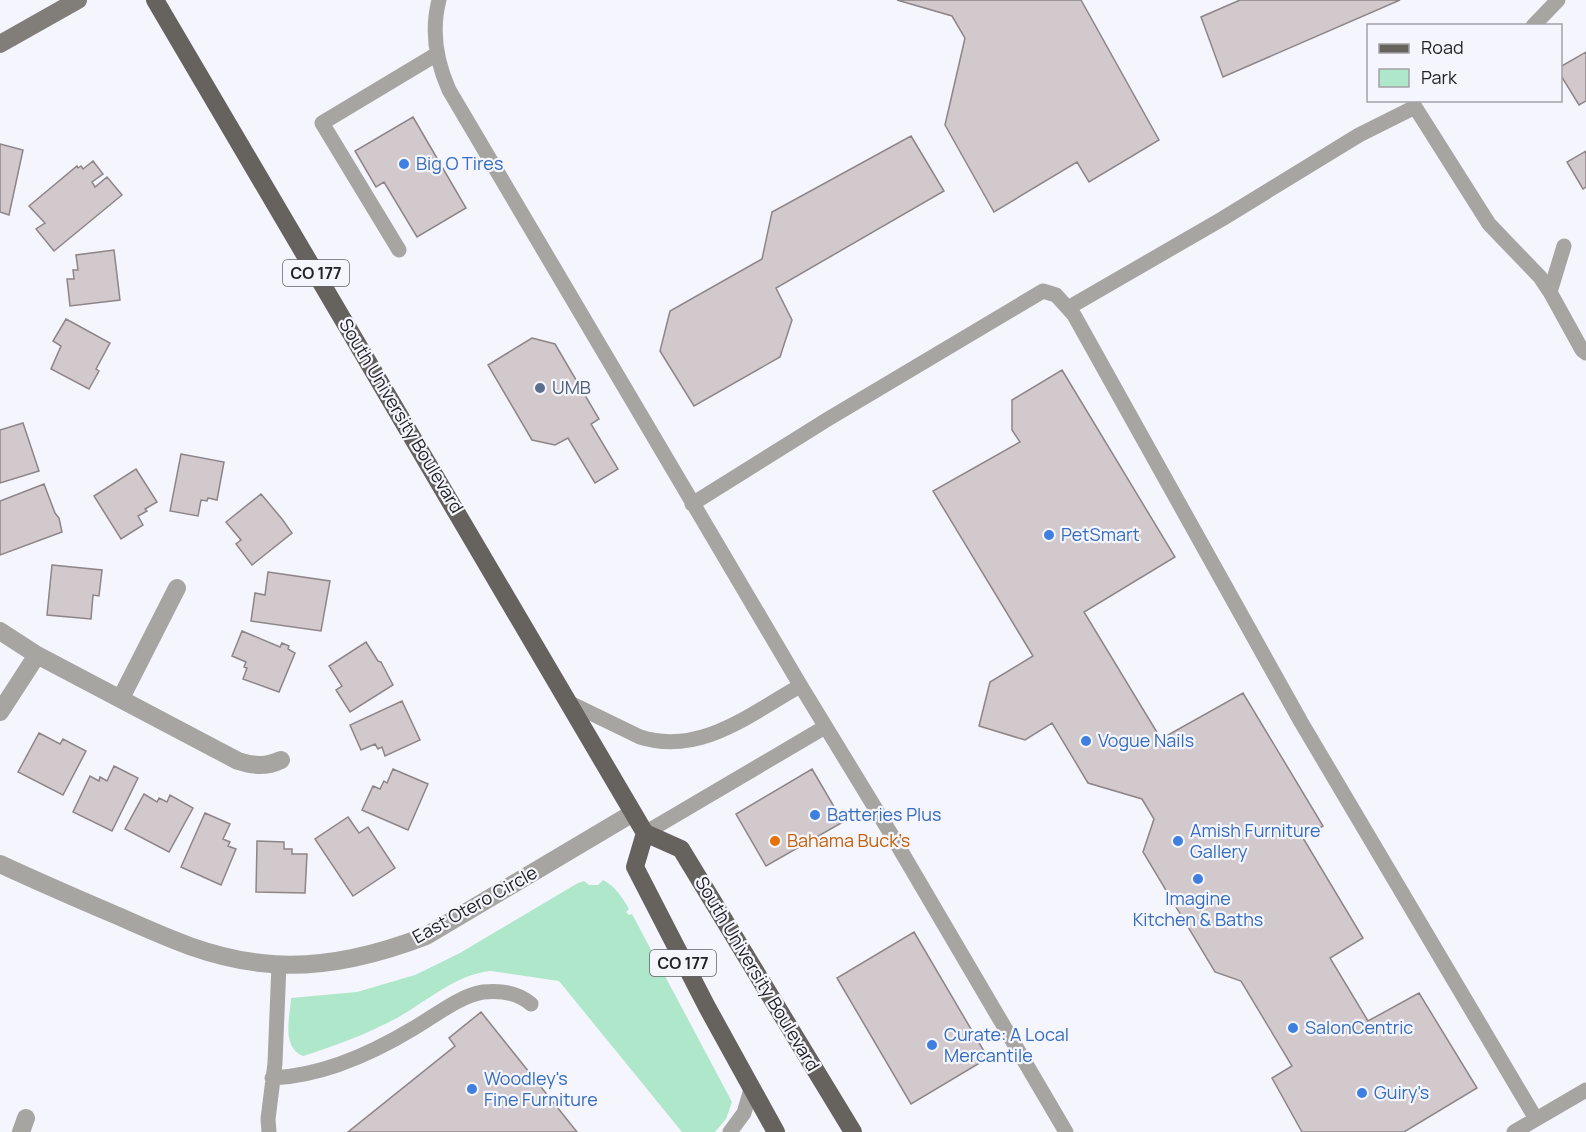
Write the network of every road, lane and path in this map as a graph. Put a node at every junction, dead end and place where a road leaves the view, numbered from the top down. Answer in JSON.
{"nodes":[{"id":1,"x":78,"y":0,"type":"edge"},
{"id":2,"x":155,"y":0,"type":"edge"},
{"id":3,"x":439,"y":0,"type":"edge"},
{"id":4,"x":1558,"y":0,"type":"edge"},
{"id":5,"x":1535,"y":24,"type":"edge"},
{"id":6,"x":0,"y":45,"type":"edge"},
{"id":7,"x":437,"y":54,"type":"junction"},
{"id":8,"x":1420,"y":104,"type":"edge"},
{"id":9,"x":1564,"y":246,"type":"dead end"},
{"id":10,"x":399,"y":250,"type":"dead end"},
{"id":11,"x":1550,"y":292,"type":"junction"},
{"id":12,"x":1068,"y":308,"type":"junction"},
{"id":13,"x":1586,"y":353,"type":"edge"},
{"id":14,"x":692,"y":504,"type":"junction"},
{"id":15,"x":177,"y":588,"type":"dead end"},
{"id":16,"x":0,"y":632,"type":"edge"},
{"id":17,"x":37,"y":655,"type":"junction"},
{"id":18,"x":800,"y":686,"type":"junction"},
{"id":19,"x":121,"y":698,"type":"junction"},
{"id":20,"x":570,"y":703,"type":"junction"},
{"id":21,"x":0,"y":712,"type":"edge"},
{"id":22,"x":825,"y":727,"type":"junction"},
{"id":23,"x":281,"y":760,"type":"dead end"},
{"id":24,"x":633,"y":813,"type":"junction"},
{"id":25,"x":645,"y":833,"type":"junction"},
{"id":26,"x":0,"y":864,"type":"edge"},
{"id":27,"x":279,"y":964,"type":"junction"},
{"id":28,"x":531,"y":1004,"type":"dead end"},
{"id":29,"x":272,"y":1078,"type":"junction"},
{"id":30,"x":751,"y":1089,"type":"junction"},
{"id":31,"x":1586,"y":1090,"type":"edge"},
{"id":32,"x":1536,"y":1119,"type":"junction"},
{"id":33,"x":269,"y":1132,"type":"edge"},
{"id":34,"x":730,"y":1132,"type":"edge"},
{"id":35,"x":776,"y":1132,"type":"edge"},
{"id":36,"x":854,"y":1132,"type":"edge"},
{"id":37,"x":1066,"y":1132,"type":"edge"},
{"id":38,"x":1514,"y":1132,"type":"edge"}],
"edges":[{"from":1,"to":6,"type":"street"},
{"from":2,"to":20,"type":"main road","name":"South University Boulevard","number":"CO 177"},
{"from":3,"to":7,"type":"lane"},
{"from":4,"to":5,"type":"lane"},
{"from":7,"to":10,"type":"lane"},
{"from":7,"to":14,"type":"lane"},
{"from":8,"to":11,"type":"lane"},
{"from":8,"to":12,"type":"lane"},
{"from":9,"to":11,"type":"lane"},
{"from":11,"to":13,"type":"lane"},
{"from":12,"to":14,"type":"lane"},
{"from":12,"to":32,"type":"lane"},
{"from":14,"to":18,"type":"lane"},
{"from":15,"to":19,"type":"street"},
{"from":16,"to":17,"type":"street"},
{"from":17,"to":19,"type":"street"},
{"from":17,"to":21,"type":"street"},
{"from":18,"to":20,"type":"lane"},
{"from":18,"to":22,"type":"lane"},
{"from":19,"to":23,"type":"street"},
{"from":20,"to":24,"type":"main road","name":"South University Boulevard","number":"CO 177"},
{"from":22,"to":25,"type":"lane"},
{"from":22,"to":37,"type":"lane"},
{"from":24,"to":25,"type":"main road","name":"South University Boulevard","number":"CO 177"},
{"from":24,"to":27,"type":"street","name":"East Otero Circle"},
{"from":25,"to":30,"type":"main road","number":"CO 177"},
{"from":25,"to":36,"type":"main road","name":"South University Boulevard","number":"CO 177"},
{"from":26,"to":27,"type":"street","name":"East Otero Circle"},
{"from":27,"to":29,"type":"lane"},
{"from":28,"to":29,"type":"lane"},
{"from":29,"to":33,"type":"lane"},
{"from":30,"to":34,"type":"lane"},
{"from":30,"to":35,"type":"main road","number":"CO 177"},
{"from":31,"to":32,"type":"lane"},
{"from":32,"to":38,"type":"lane"}]}
